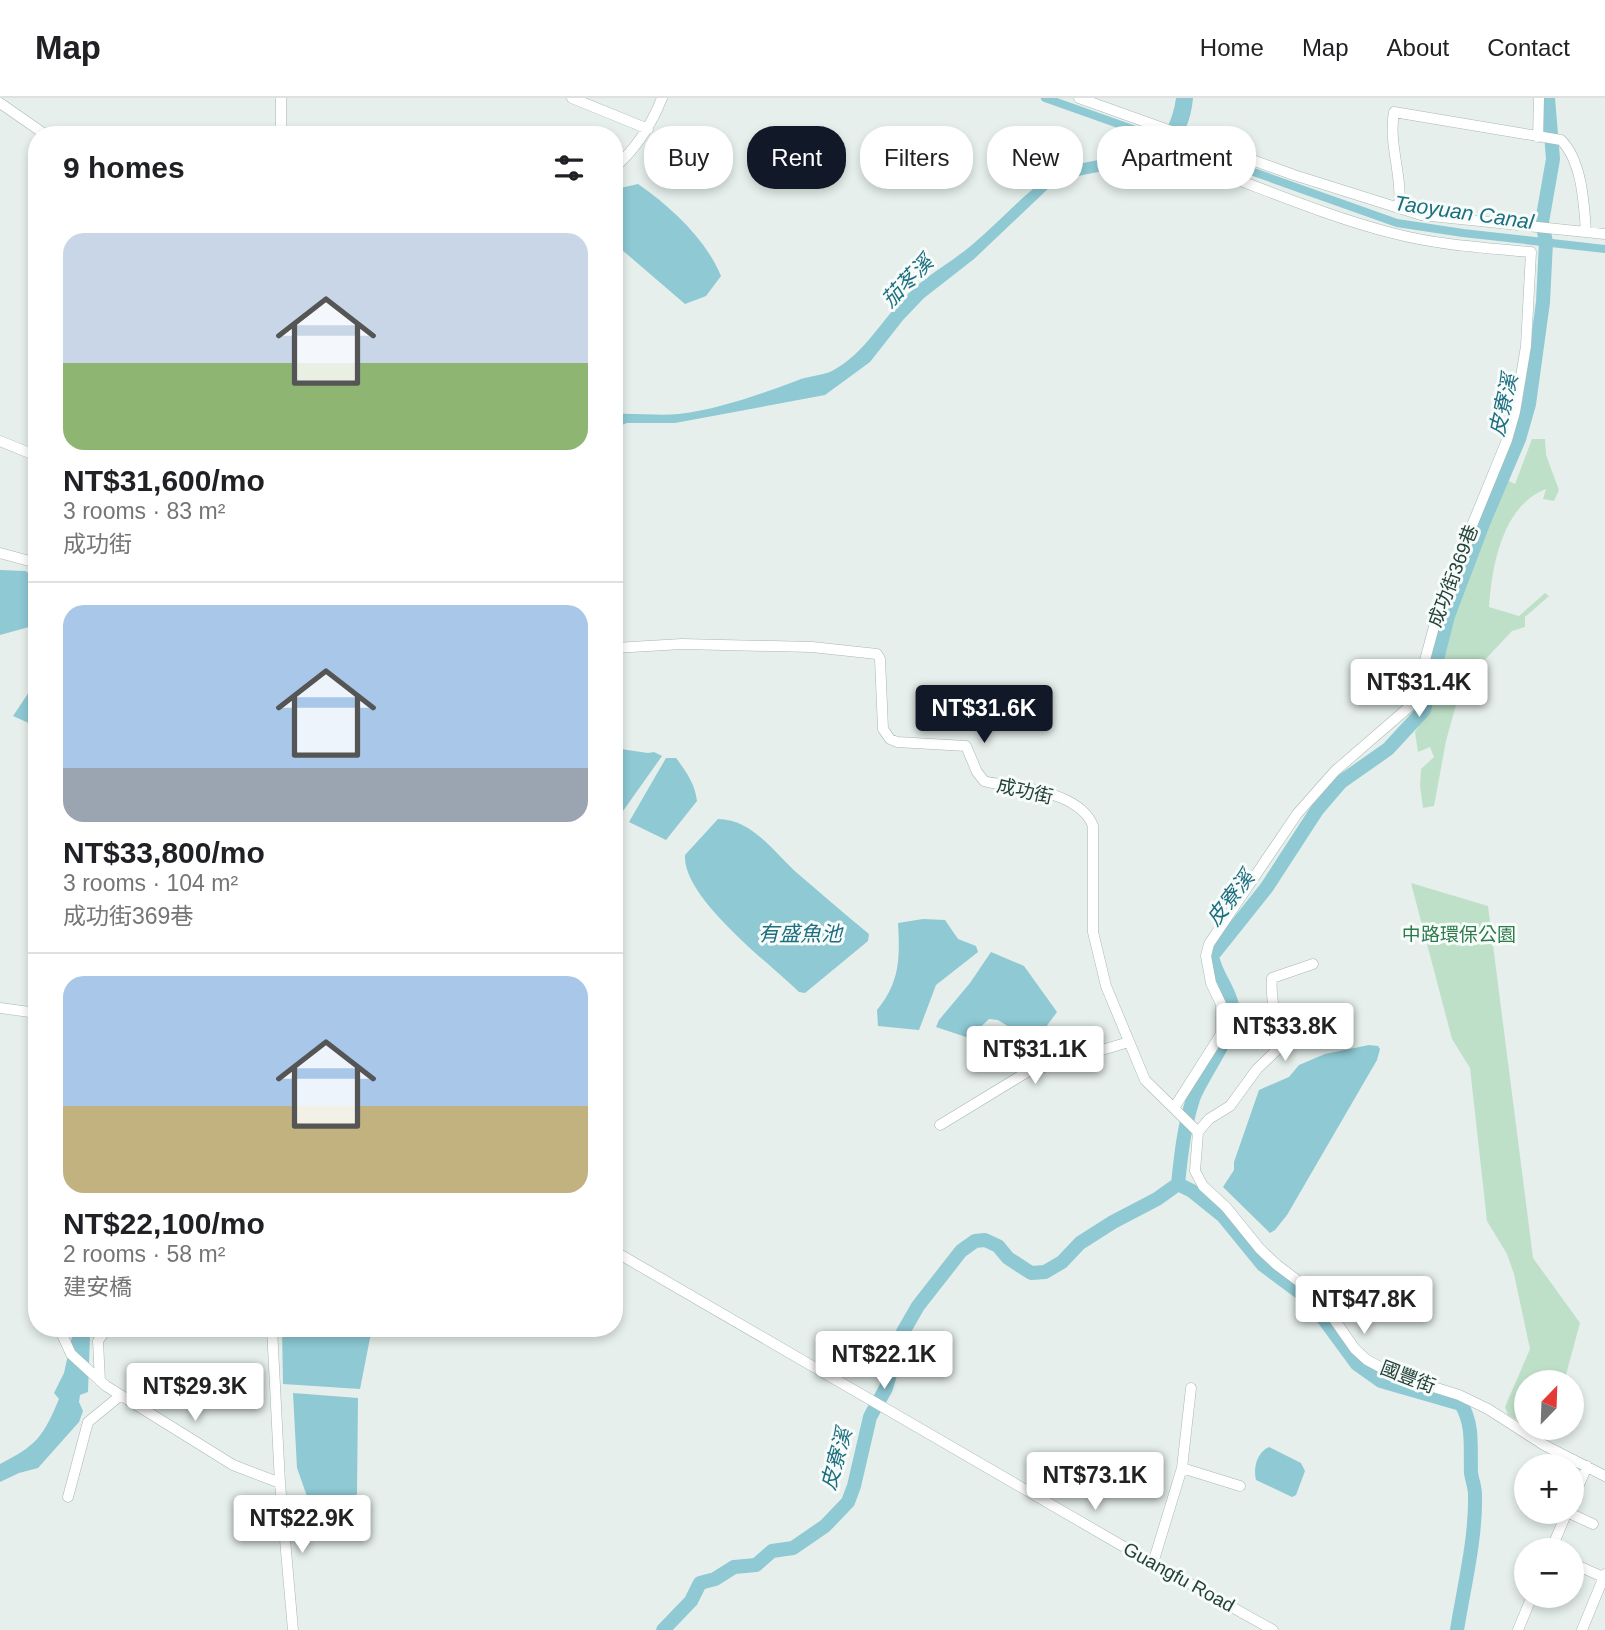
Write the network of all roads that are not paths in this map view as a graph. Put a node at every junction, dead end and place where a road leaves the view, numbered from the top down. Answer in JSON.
{"nodes":[{"id":1,"x":281,"y":98,"type":"edge"},
{"id":2,"x":572,"y":98,"type":"edge"},
{"id":3,"x":662,"y":98,"type":"edge"},
{"id":4,"x":1079,"y":98,"type":"edge"},
{"id":5,"x":1539,"y":98,"type":"edge"},
{"id":6,"x":0,"y":103,"type":"edge"},
{"id":7,"x":33,"y":126,"type":"edge"},
{"id":8,"x":281,"y":126,"type":"edge"},
{"id":9,"x":649,"y":126,"type":"edge"},
{"id":10,"x":1161,"y":126,"type":"edge"},
{"id":11,"x":644,"y":127,"type":"edge"},
{"id":12,"x":644,"y":135,"type":"edge"},
{"id":13,"x":1540,"y":137,"type":"junction"},
{"id":14,"x":623,"y":159,"type":"edge"},
{"id":15,"x":1256,"y":160,"type":"edge"},
{"id":16,"x":1256,"y":185,"type":"edge"},
{"id":17,"x":1399,"y":208,"type":"junction"},
{"id":18,"x":1586,"y":232,"type":"junction"},
{"id":19,"x":1605,"y":234,"type":"edge"},
{"id":20,"x":0,"y":441,"type":"edge"},
{"id":21,"x":28,"y":452,"type":"edge"},
{"id":22,"x":0,"y":553,"type":"edge"},
{"id":23,"x":28,"y":561,"type":"edge"},
{"id":24,"x":623,"y":647,"type":"edge"},
{"id":25,"x":1313,"y":964,"type":"dead end"},
{"id":26,"x":0,"y":1008,"type":"edge"},
{"id":27,"x":28,"y":1012,"type":"edge"},
{"id":28,"x":1129,"y":1042,"type":"junction"},
{"id":29,"x":1174,"y":1108,"type":"junction"},
{"id":30,"x":940,"y":1125,"type":"dead end"},
{"id":31,"x":1197,"y":1130,"type":"junction"},
{"id":32,"x":623,"y":1256,"type":"edge"},
{"id":33,"x":63,"y":1337,"type":"edge"},
{"id":34,"x":101,"y":1337,"type":"edge"},
{"id":35,"x":272,"y":1337,"type":"edge"},
{"id":36,"x":100,"y":1381,"type":"junction"},
{"id":37,"x":1191,"y":1388,"type":"dead end"},
{"id":38,"x":121,"y":1395,"type":"junction"},
{"id":39,"x":1587,"y":1466,"type":"junction"},
{"id":40,"x":1182,"y":1468,"type":"junction"},
{"id":41,"x":1584,"y":1473,"type":"edge"},
{"id":42,"x":1605,"y":1476,"type":"edge"},
{"id":43,"x":280,"y":1483,"type":"junction"},
{"id":44,"x":1240,"y":1486,"type":"dead end"},
{"id":45,"x":68,"y":1497,"type":"dead end"},
{"id":46,"x":1584,"y":1520,"type":"edge"},
{"id":47,"x":1593,"y":1524,"type":"dead end"},
{"id":48,"x":1153,"y":1563,"type":"junction"},
{"id":49,"x":1584,"y":1568,"type":"edge"},
{"id":50,"x":1605,"y":1577,"type":"edge"},
{"id":51,"x":1527,"y":1608,"type":"edge"},
{"id":52,"x":293,"y":1630,"type":"edge"},
{"id":53,"x":1273,"y":1630,"type":"edge"},
{"id":54,"x":1518,"y":1630,"type":"edge"},
{"id":55,"x":1582,"y":1630,"type":"edge"}],
"edges":[{"from":1,"to":8,"type":"street"},
{"from":2,"to":11,"type":"street"},
{"from":3,"to":9,"type":"street"},
{"from":4,"to":10,"type":"street"},
{"from":5,"to":13,"type":"street"},
{"from":6,"to":7,"type":"street"},
{"from":12,"to":14,"type":"street"},
{"from":13,"to":17,"type":"street"},
{"from":13,"to":18,"type":"street"},
{"from":15,"to":17,"type":"street"},
{"from":16,"to":29,"type":"street","name":"成功街369巷"},
{"from":17,"to":18,"type":"street"},
{"from":18,"to":19,"type":"street"},
{"from":20,"to":21,"type":"street"},
{"from":22,"to":23,"type":"street"},
{"from":24,"to":28,"type":"street","name":"成功街"},
{"from":25,"to":31,"type":"street"},
{"from":26,"to":27,"type":"street"},
{"from":28,"to":29,"type":"street","name":"成功街"},
{"from":28,"to":30,"type":"street"},
{"from":29,"to":31,"type":"street","name":"成功街"},
{"from":31,"to":39,"type":"street","name":"國豐街"},
{"from":32,"to":48,"type":"street","name":"Guangfu Road"},
{"from":33,"to":36,"type":"street"},
{"from":34,"to":36,"type":"street"},
{"from":35,"to":43,"type":"street"},
{"from":36,"to":38,"type":"street"},
{"from":37,"to":40,"type":"street"},
{"from":38,"to":43,"type":"street"},
{"from":38,"to":45,"type":"street"},
{"from":39,"to":41,"type":"street"},
{"from":39,"to":42,"type":"street","name":"國豐街"},
{"from":40,"to":44,"type":"street"},
{"from":40,"to":48,"type":"street"},
{"from":43,"to":52,"type":"street"},
{"from":46,"to":47,"type":"street"},
{"from":48,"to":53,"type":"street","name":"Guangfu Road"},
{"from":49,"to":50,"type":"street"},
{"from":50,"to":55,"type":"street"},
{"from":51,"to":54,"type":"street"}]}
